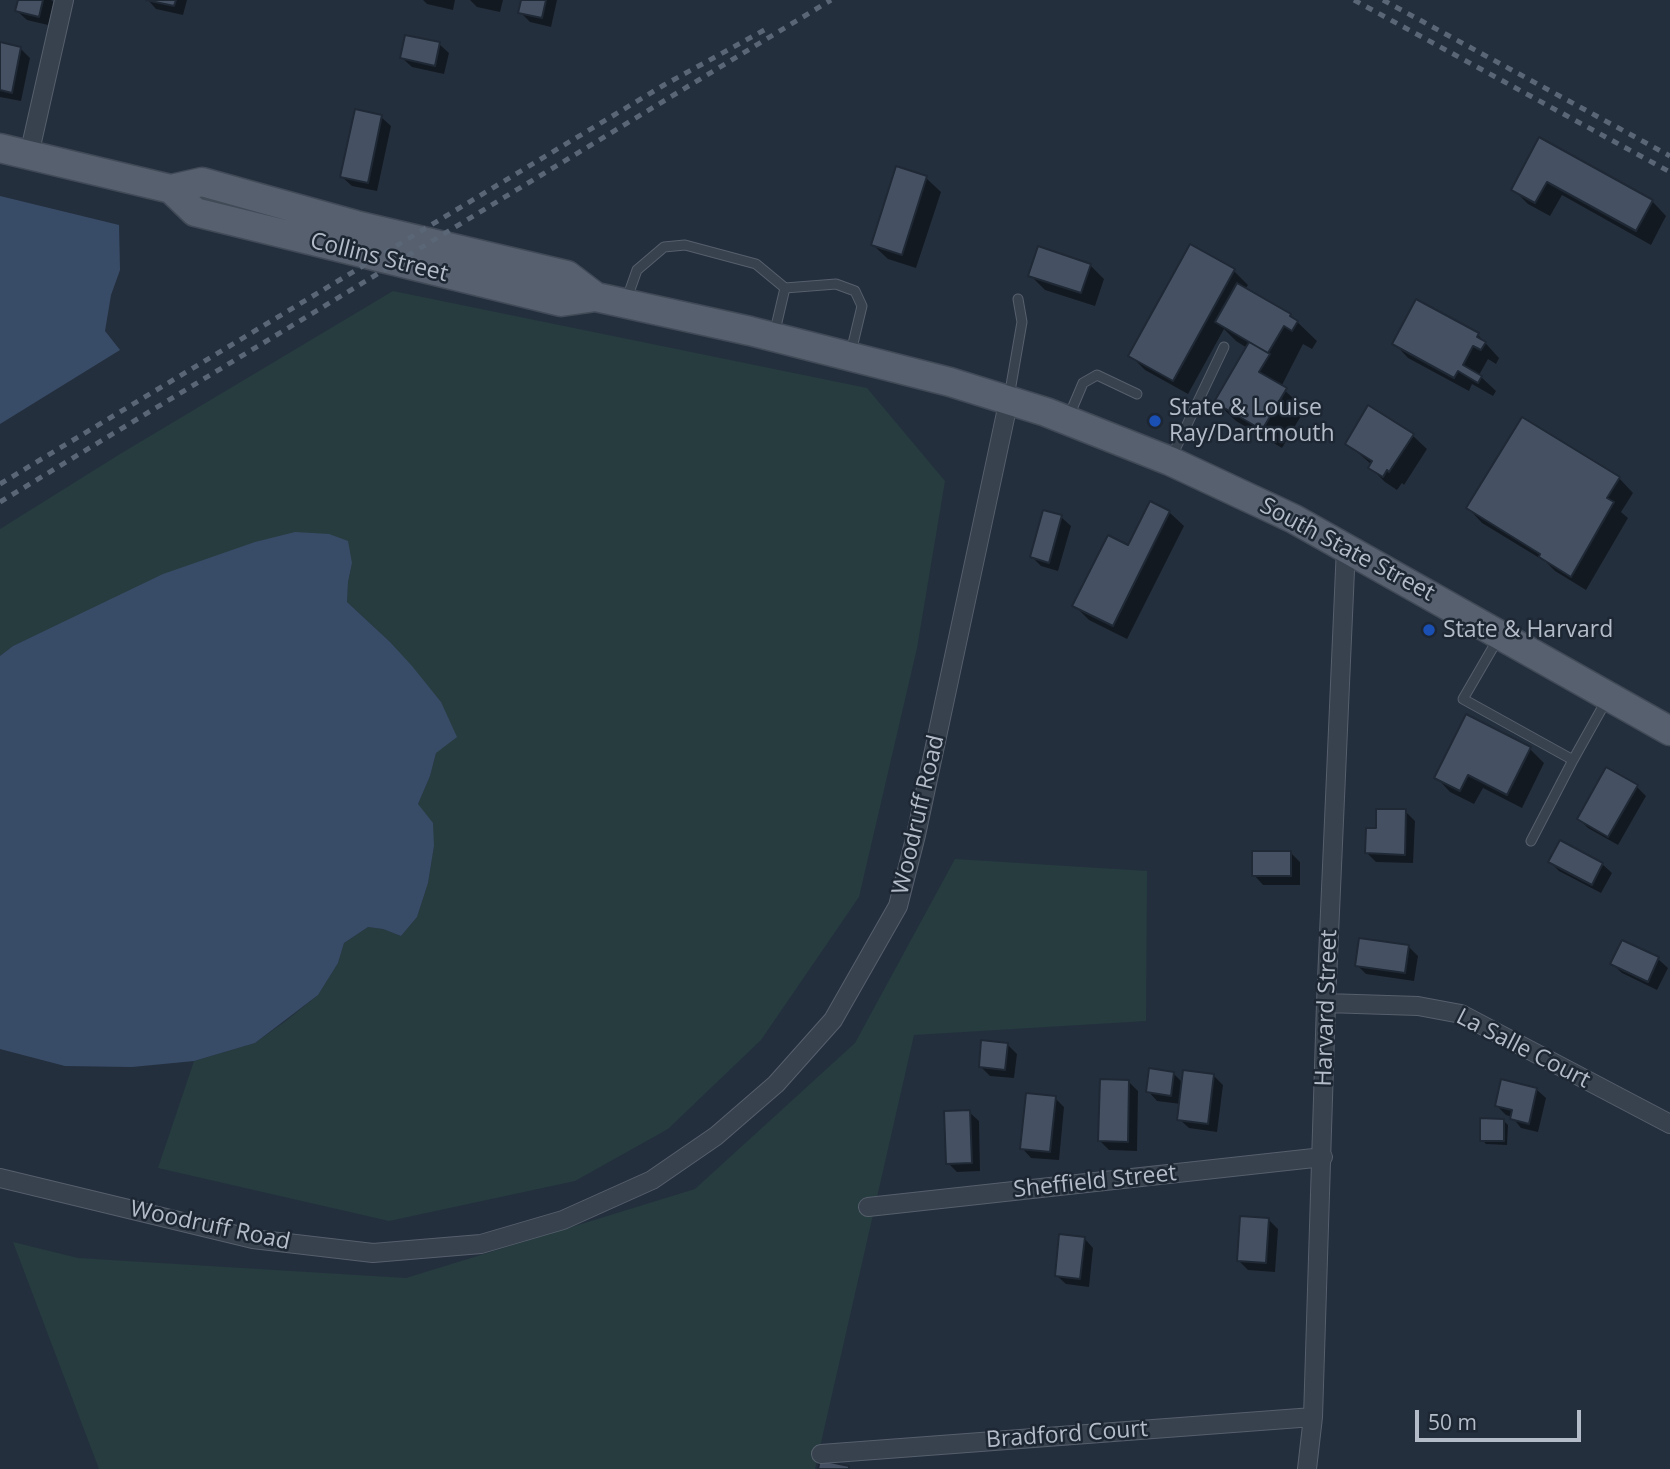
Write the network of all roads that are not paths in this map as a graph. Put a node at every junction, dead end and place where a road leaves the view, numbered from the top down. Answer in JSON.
{"nodes":[{"id":1,"x":64,"y":0,"type":"edge"},
{"id":2,"x":0,"y":148,"type":"edge"},
{"id":3,"x":29,"y":155,"type":"junction"},
{"id":4,"x":785,"y":288,"type":"junction"},
{"id":5,"x":1018,"y":299,"type":"dead end"},
{"id":6,"x":625,"y":303,"type":"junction"},
{"id":7,"x":774,"y":337,"type":"junction"},
{"id":8,"x":1224,"y":347,"type":"dead end"},
{"id":9,"x":850,"y":355,"type":"junction"},
{"id":10,"x":1137,"y":394,"type":"dead end"},
{"id":11,"x":1009,"y":399,"type":"junction"},
{"id":12,"x":1067,"y":421,"type":"junction"},
{"id":13,"x":1170,"y":461,"type":"junction"},
{"id":14,"x":1346,"y":547,"type":"junction"},
{"id":15,"x":1500,"y":636,"type":"junction"},
{"id":16,"x":1609,"y":696,"type":"junction"},
{"id":17,"x":1670,"y":730,"type":"edge"},
{"id":18,"x":1573,"y":760,"type":"junction"},
{"id":19,"x":1531,"y":841,"type":"dead end"},
{"id":20,"x":1326,"y":1003,"type":"junction"},
{"id":21,"x":1670,"y":1124,"type":"edge"},
{"id":22,"x":1323,"y":1157,"type":"junction"},
{"id":23,"x":0,"y":1178,"type":"edge"},
{"id":24,"x":868,"y":1207,"type":"dead end"},
{"id":25,"x":1313,"y":1417,"type":"junction"},
{"id":26,"x":821,"y":1454,"type":"dead end"},
{"id":27,"x":1307,"y":1469,"type":"edge"}],
"edges":[{"from":1,"to":3,"type":"street"},
{"from":2,"to":3,"type":"main road","name":"Collins Street"},
{"from":3,"to":6,"type":"main road","name":"Collins Street"},
{"from":4,"to":6,"type":"lane"},
{"from":4,"to":7,"type":"lane"},
{"from":4,"to":9,"type":"lane"},
{"from":5,"to":11,"type":"lane"},
{"from":6,"to":7,"type":"main road","name":"Collins Street"},
{"from":7,"to":9,"type":"main road","name":"Collins Street"},
{"from":8,"to":13,"type":"lane"},
{"from":9,"to":11,"type":"main road","name":"Collins Street"},
{"from":10,"to":12,"type":"lane"},
{"from":11,"to":12,"type":"main road","name":"South State Street"},
{"from":11,"to":23,"type":"street","name":"Woodruff Road"},
{"from":12,"to":13,"type":"main road","name":"South State Street"},
{"from":13,"to":14,"type":"main road","name":"South State Street"},
{"from":14,"to":15,"type":"main road","name":"South State Street"},
{"from":14,"to":20,"type":"street","name":"Harvard Street"},
{"from":15,"to":16,"type":"main road","name":"South State Street"},
{"from":15,"to":18,"type":"lane"},
{"from":16,"to":17,"type":"main road","name":"South State Street"},
{"from":16,"to":18,"type":"lane"},
{"from":18,"to":19,"type":"lane"},
{"from":20,"to":21,"type":"street","name":"La Salle Court"},
{"from":20,"to":22,"type":"street","name":"Harvard Street"},
{"from":22,"to":24,"type":"street","name":"Sheffield Street"},
{"from":22,"to":25,"type":"street","name":"Harvard Street"},
{"from":25,"to":26,"type":"street","name":"Bradford Court"},
{"from":25,"to":27,"type":"street","name":"Harvard Street"}]}
